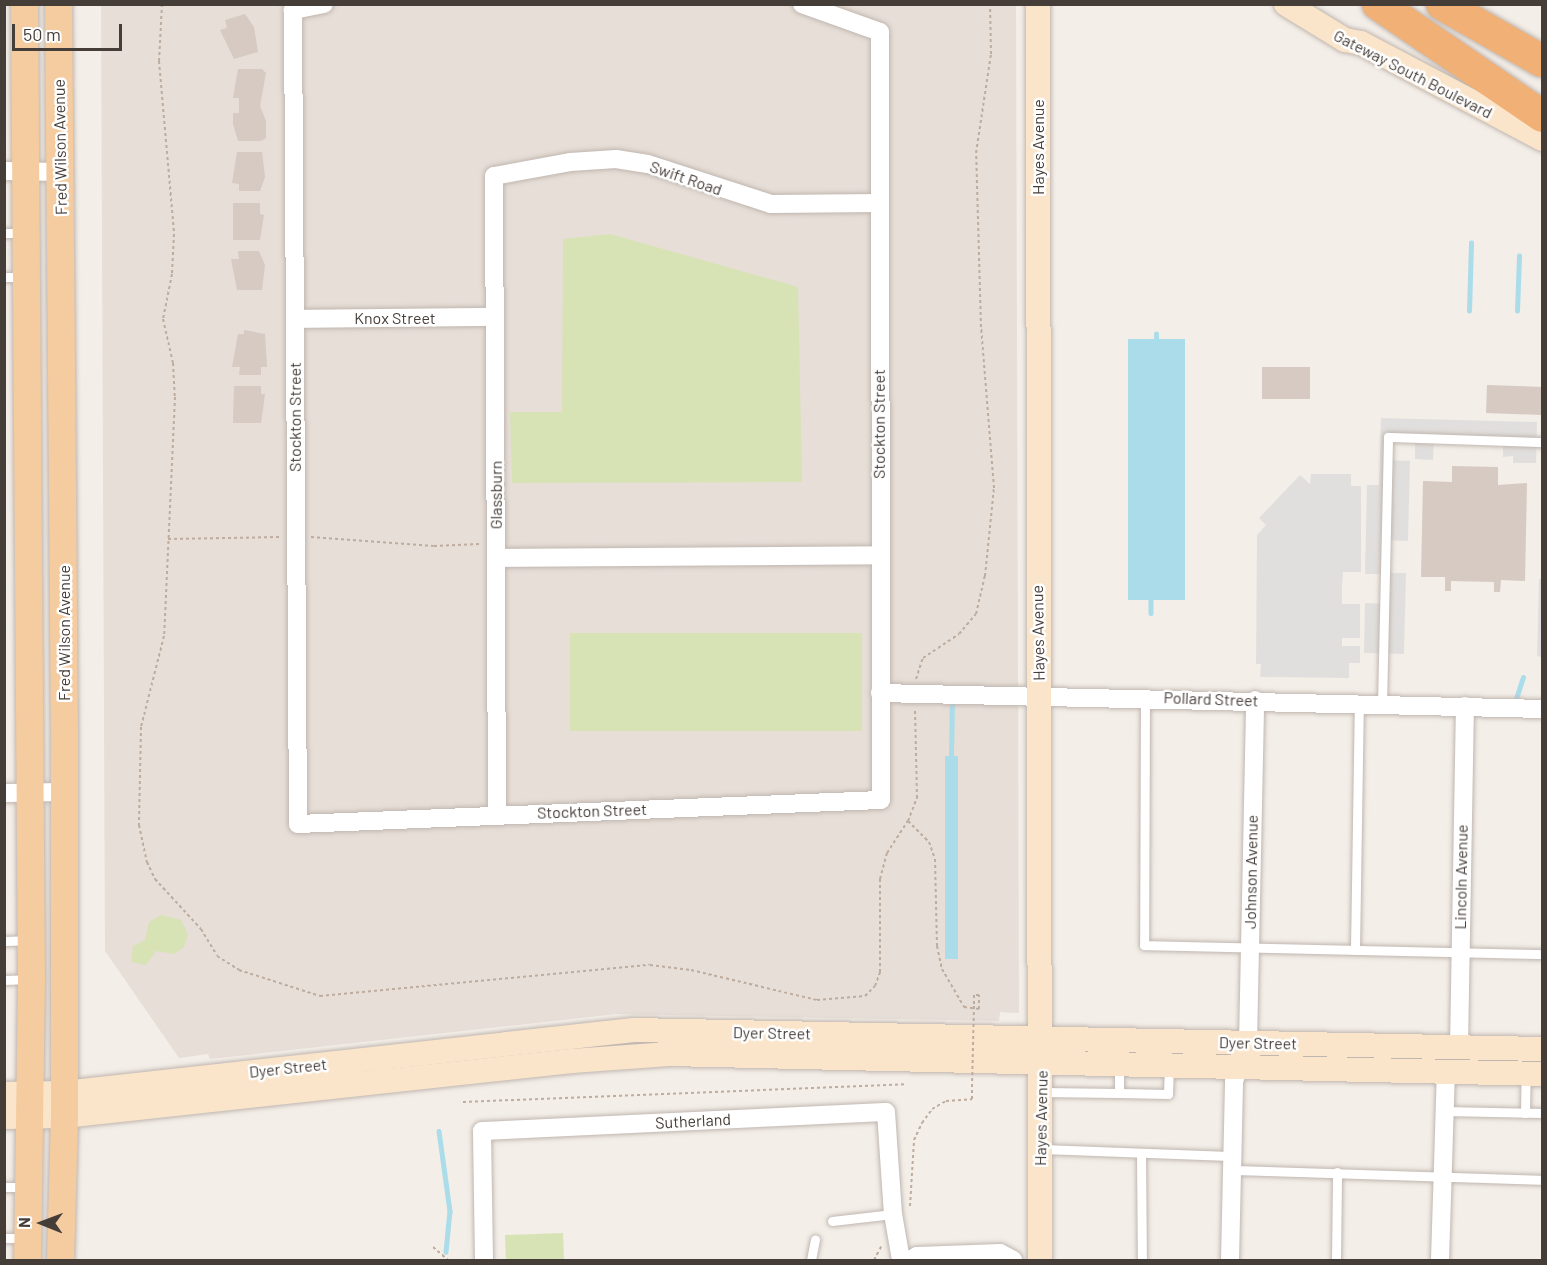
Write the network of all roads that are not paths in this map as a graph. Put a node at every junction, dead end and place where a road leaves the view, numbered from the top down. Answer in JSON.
{"nodes":[{"id":1,"x":24,"y":4,"type":"edge"},
{"id":2,"x":58,"y":4,"type":"edge"},
{"id":3,"x":324,"y":4,"type":"edge"},
{"id":4,"x":802,"y":4,"type":"edge"},
{"id":5,"x":1038,"y":4,"type":"edge"},
{"id":6,"x":1286,"y":4,"type":"edge"},
{"id":7,"x":1311,"y":4,"type":"edge"},
{"id":8,"x":1380,"y":4,"type":"edge"},
{"id":9,"x":1442,"y":4,"type":"edge"},
{"id":10,"x":1361,"y":43,"type":"junction"},
{"id":11,"x":1540,"y":80,"type":"edge"},
{"id":12,"x":1542,"y":116,"type":"edge"},
{"id":13,"x":1542,"y":140,"type":"edge"},
{"id":14,"x":15,"y":171,"type":"edge"},
{"id":15,"x":61,"y":172,"type":"junction"},
{"id":16,"x":494,"y":176,"type":"joint"},
{"id":17,"x":879,"y":203,"type":"junction"},
{"id":18,"x":15,"y":233,"type":"edge"},
{"id":19,"x":15,"y":277,"type":"edge"},
{"id":20,"x":494,"y":317,"type":"junction"},
{"id":21,"x":295,"y":319,"type":"junction"},
{"id":22,"x":1542,"y":442,"type":"edge"},
{"id":23,"x":496,"y":550,"type":"junction"},
{"id":24,"x":880,"y":555,"type":"junction"},
{"id":25,"x":880,"y":693,"type":"junction"},
{"id":26,"x":1038,"y":694,"type":"junction"},
{"id":27,"x":1146,"y":697,"type":"junction"},
{"id":28,"x":1255,"y":700,"type":"junction"},
{"id":29,"x":1359,"y":703,"type":"junction"},
{"id":30,"x":1382,"y":704,"type":"junction"},
{"id":31,"x":1465,"y":706,"type":"junction"},
{"id":32,"x":1542,"y":709,"type":"edge"},
{"id":33,"x":64,"y":792,"type":"junction"},
{"id":34,"x":16,"y":793,"type":"edge"},
{"id":35,"x":497,"y":815,"type":"junction"},
{"id":36,"x":18,"y":940,"type":"edge"},
{"id":37,"x":1249,"y":948,"type":"junction"},
{"id":38,"x":1355,"y":950,"type":"junction"},
{"id":39,"x":1460,"y":952,"type":"junction"},
{"id":40,"x":1542,"y":954,"type":"edge"},
{"id":41,"x":4,"y":980,"type":"edge"},
{"id":42,"x":31,"y":980,"type":"junction"},
{"id":43,"x":1248,"y":1043,"type":"junction"},
{"id":44,"x":1459,"y":1047,"type":"junction"},
{"id":45,"x":1042,"y":1049,"type":"junction"},
{"id":46,"x":1542,"y":1049,"type":"edge"},
{"id":47,"x":1120,"y":1063,"type":"junction"},
{"id":48,"x":1170,"y":1064,"type":"junction"},
{"id":49,"x":1240,"y":1066,"type":"junction"},
{"id":50,"x":1329,"y":1069,"type":"junction"},
{"id":51,"x":1446,"y":1073,"type":"junction"},
{"id":52,"x":1534,"y":1074,"type":"edge"},
{"id":53,"x":1041,"y":1092,"type":"junction"},
{"id":54,"x":1119,"y":1093,"type":"junction"},
{"id":55,"x":64,"y":1104,"type":"junction"},
{"id":56,"x":18,"y":1106,"type":"edge"},
{"id":57,"x":1443,"y":1111,"type":"junction"},
{"id":58,"x":1525,"y":1113,"type":"junction"},
{"id":59,"x":1542,"y":1113,"type":"edge"},
{"id":60,"x":1040,"y":1149,"type":"junction"},
{"id":61,"x":1141,"y":1153,"type":"junction"},
{"id":62,"x":1232,"y":1163,"type":"junction"},
{"id":63,"x":1337,"y":1172,"type":"junction"},
{"id":64,"x":1442,"y":1175,"type":"junction"},
{"id":65,"x":1542,"y":1180,"type":"edge"},
{"id":66,"x":17,"y":1187,"type":"edge"},
{"id":67,"x":893,"y":1214,"type":"junction"},
{"id":68,"x":832,"y":1221,"type":"dead end"},
{"id":69,"x":815,"y":1239,"type":"dead end"},
{"id":70,"x":20,"y":1246,"type":"edge"},
{"id":71,"x":60,"y":1260,"type":"edge"},
{"id":72,"x":484,"y":1260,"type":"edge"},
{"id":73,"x":811,"y":1260,"type":"edge"},
{"id":74,"x":900,"y":1260,"type":"edge"},
{"id":75,"x":910,"y":1260,"type":"edge"},
{"id":76,"x":1028,"y":1260,"type":"edge"},
{"id":77,"x":1142,"y":1260,"type":"edge"},
{"id":78,"x":1230,"y":1260,"type":"edge"},
{"id":79,"x":1335,"y":1260,"type":"edge"},
{"id":80,"x":1440,"y":1260,"type":"edge"}],
"edges":[{"from":1,"to":14,"type":"main road","name":"Fred Wilson Avenue"},
{"from":2,"to":15,"type":"main road","name":"Fred Wilson Avenue"},
{"from":3,"to":21,"type":"street","name":"Stockton Street"},
{"from":4,"to":17,"type":"street","name":"Stockton Street"},
{"from":5,"to":26,"type":"main road","name":"Hayes Avenue"},
{"from":6,"to":10,"type":"main road","name":"Gateway South Boulevard"},
{"from":7,"to":10,"type":"main road"},
{"from":8,"to":11,"type":"highway"},
{"from":8,"to":12,"type":"highway"},
{"from":9,"to":11,"type":"highway"},
{"from":10,"to":13,"type":"main road","name":"Gateway South Boulevard"},
{"from":14,"to":15,"type":"street"},
{"from":14,"to":18,"type":"main road","name":"Fred Wilson Avenue"},
{"from":15,"to":33,"type":"main road","name":"Fred Wilson Avenue"},
{"from":16,"to":17,"type":"street","name":"Swift Road"},
{"from":16,"to":20,"type":"street","name":"Glassburn"},
{"from":17,"to":24,"type":"street","name":"Stockton Street"},
{"from":18,"to":19,"type":"main road","name":"Fred Wilson Avenue"},
{"from":19,"to":34,"type":"main road","name":"Fred Wilson Avenue"},
{"from":20,"to":21,"type":"street","name":"Knox Street"},
{"from":20,"to":23,"type":"street","name":"Glassburn"},
{"from":21,"to":35,"type":"street","name":"Stockton Street"},
{"from":22,"to":30,"type":"lane"},
{"from":23,"to":24,"type":"street"},
{"from":23,"to":35,"type":"street","name":"Glassburn"},
{"from":24,"to":25,"type":"street","name":"Stockton Street"},
{"from":25,"to":26,"type":"street","name":"Pollard Street"},
{"from":25,"to":35,"type":"street","name":"Stockton Street"},
{"from":26,"to":27,"type":"street","name":"Pollard Street"},
{"from":26,"to":45,"type":"main road","name":"Hayes Avenue"},
{"from":27,"to":28,"type":"street","name":"Pollard Street"},
{"from":27,"to":37,"type":"lane"},
{"from":28,"to":29,"type":"street","name":"Pollard Street"},
{"from":28,"to":37,"type":"street","name":"Johnson Avenue"},
{"from":29,"to":30,"type":"street","name":"Pollard Street"},
{"from":29,"to":38,"type":"lane"},
{"from":30,"to":31,"type":"street","name":"Pollard Street"},
{"from":31,"to":32,"type":"street","name":"Pollard Street"},
{"from":31,"to":39,"type":"street","name":"Lincoln Avenue"},
{"from":33,"to":34,"type":"street"},
{"from":33,"to":55,"type":"main road","name":"Fred Wilson Avenue"},
{"from":34,"to":36,"type":"main road","name":"Fred Wilson Avenue"},
{"from":36,"to":42,"type":"main road","name":"Fred Wilson Avenue"},
{"from":37,"to":38,"type":"lane"},
{"from":37,"to":43,"type":"street","name":"Johnson Avenue"},
{"from":38,"to":39,"type":"lane"},
{"from":39,"to":40,"type":"lane"},
{"from":39,"to":44,"type":"street","name":"Lincoln Avenue"},
{"from":41,"to":42,"type":"lane"},
{"from":42,"to":56,"type":"main road","name":"Fred Wilson Avenue"},
{"from":43,"to":44,"type":"main road","name":"Dyer Street"},
{"from":43,"to":45,"type":"main road","name":"Dyer Street"},
{"from":44,"to":46,"type":"main road","name":"Dyer Street"},
{"from":44,"to":50,"type":"main road"},
{"from":45,"to":47,"type":"main road","name":"Dyer Street"},
{"from":45,"to":53,"type":"main road","name":"Hayes Avenue"},
{"from":45,"to":55,"type":"main road","name":"Dyer Street"},
{"from":47,"to":48,"type":"main road","name":"Dyer Street"},
{"from":47,"to":54,"type":"lane"},
{"from":48,"to":49,"type":"main road","name":"Dyer Street"},
{"from":48,"to":54,"type":"lane"},
{"from":49,"to":50,"type":"main road","name":"Dyer Street"},
{"from":49,"to":62,"type":"street"},
{"from":50,"to":51,"type":"main road","name":"Dyer Street"},
{"from":51,"to":52,"type":"main road","name":"Dyer Street"},
{"from":51,"to":57,"type":"street"},
{"from":52,"to":58,"type":"lane"},
{"from":53,"to":54,"type":"lane"},
{"from":53,"to":60,"type":"main road","name":"Hayes Avenue"},
{"from":55,"to":56,"type":"main road","name":"Dyer Street"},
{"from":55,"to":71,"type":"main road","name":"Fred Wilson Avenue"},
{"from":56,"to":66,"type":"main road","name":"Fred Wilson Avenue"},
{"from":57,"to":58,"type":"lane"},
{"from":57,"to":64,"type":"street"},
{"from":58,"to":59,"type":"lane"},
{"from":60,"to":61,"type":"lane"},
{"from":60,"to":76,"type":"main road","name":"Hayes Avenue"},
{"from":61,"to":62,"type":"lane"},
{"from":61,"to":77,"type":"lane"},
{"from":62,"to":63,"type":"lane"},
{"from":62,"to":78,"type":"street"},
{"from":63,"to":64,"type":"lane"},
{"from":63,"to":79,"type":"lane"},
{"from":64,"to":65,"type":"lane"},
{"from":64,"to":80,"type":"street"},
{"from":66,"to":70,"type":"main road","name":"Fred Wilson Avenue"},
{"from":67,"to":68,"type":"lane"},
{"from":67,"to":72,"type":"street","name":"Sutherland"},
{"from":67,"to":74,"type":"street","name":"Sutherland"},
{"from":69,"to":73,"type":"lane"},
{"from":75,"to":76,"type":"street"}]}
